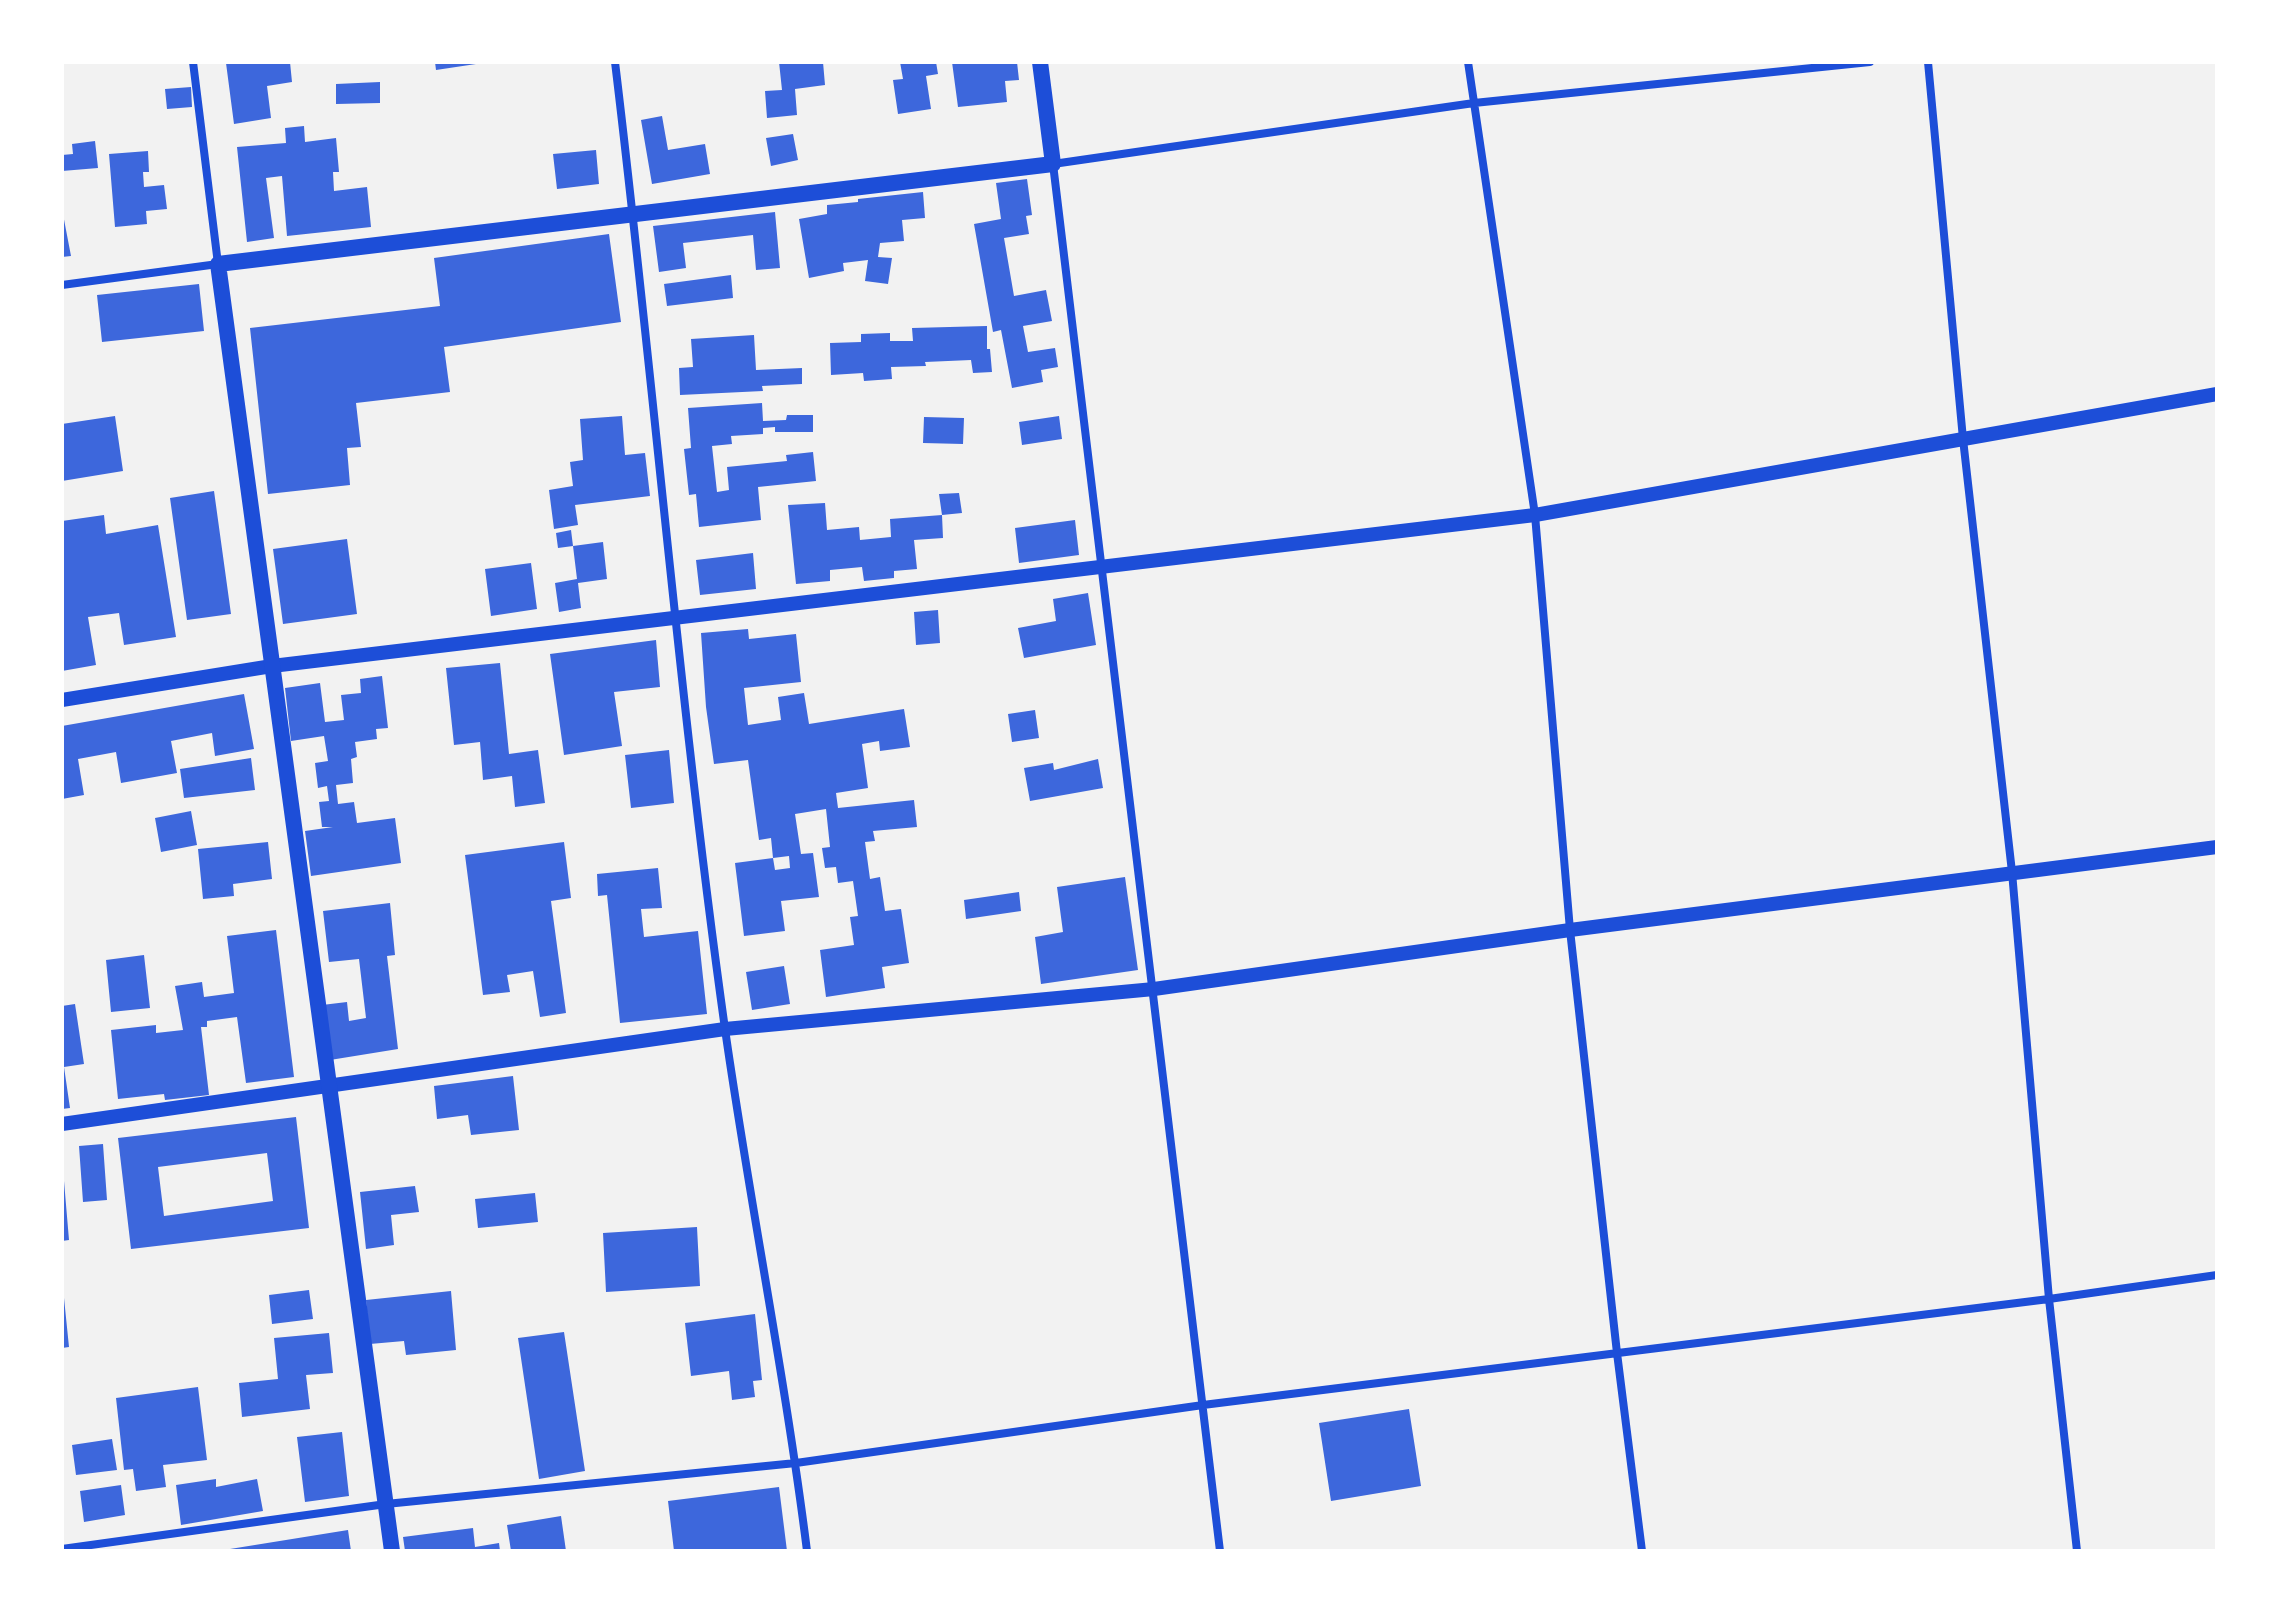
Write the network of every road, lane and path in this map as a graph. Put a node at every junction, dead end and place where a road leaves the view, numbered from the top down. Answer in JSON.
{"nodes":[{"id":1,"x":193,"y":62,"type":"edge"},
{"id":2,"x":615,"y":62,"type":"edge"},
{"id":3,"x":1040,"y":62,"type":"edge"},
{"id":4,"x":1468,"y":62,"type":"edge"},
{"id":5,"x":1870,"y":62,"type":"edge"},
{"id":6,"x":1928,"y":62,"type":"edge"},
{"id":7,"x":1474,"y":103,"type":"junction"},
{"id":8,"x":1053,"y":164,"type":"junction"},
{"id":9,"x":634,"y":214,"type":"junction"},
{"id":10,"x":218,"y":264,"type":"junction"},
{"id":11,"x":62,"y":285,"type":"edge"},
{"id":12,"x":2217,"y":394,"type":"edge"},
{"id":13,"x":1963,"y":439,"type":"junction"},
{"id":14,"x":1535,"y":515,"type":"junction"},
{"id":15,"x":1101,"y":568,"type":"junction"},
{"id":16,"x":675,"y":617,"type":"junction"},
{"id":17,"x":272,"y":666,"type":"junction"},
{"id":18,"x":62,"y":700,"type":"edge"},
{"id":19,"x":2217,"y":847,"type":"edge"},
{"id":20,"x":2012,"y":872,"type":"junction"},
{"id":21,"x":1570,"y":930,"type":"junction"},
{"id":22,"x":1154,"y":989,"type":"junction"},
{"id":23,"x":725,"y":1029,"type":"junction"},
{"id":24,"x":328,"y":1086,"type":"junction"},
{"id":25,"x":62,"y":1124,"type":"edge"},
{"id":26,"x":2217,"y":1275,"type":"edge"},
{"id":27,"x":2049,"y":1299,"type":"junction"},
{"id":28,"x":1617,"y":1353,"type":"junction"},
{"id":29,"x":1203,"y":1405,"type":"junction"},
{"id":30,"x":796,"y":1463,"type":"junction"},
{"id":31,"x":386,"y":1504,"type":"junction"},
{"id":32,"x":62,"y":1549,"type":"edge"},
{"id":33,"x":392,"y":1551,"type":"edge"},
{"id":34,"x":807,"y":1551,"type":"edge"},
{"id":35,"x":1220,"y":1551,"type":"edge"},
{"id":36,"x":1642,"y":1551,"type":"edge"},
{"id":37,"x":2077,"y":1551,"type":"edge"}],
"edges":[{"from":1,"to":10,"type":"street"},
{"from":2,"to":9,"type":"street"},
{"from":3,"to":8,"type":"main road"},
{"from":4,"to":7,"type":"street"},
{"from":5,"to":7,"type":"street"},
{"from":6,"to":13,"type":"street"},
{"from":7,"to":8,"type":"street"},
{"from":7,"to":14,"type":"street"},
{"from":8,"to":9,"type":"main road"},
{"from":8,"to":15,"type":"street"},
{"from":9,"to":10,"type":"main road"},
{"from":9,"to":16,"type":"street"},
{"from":10,"to":11,"type":"street"},
{"from":10,"to":17,"type":"main road"},
{"from":12,"to":13,"type":"street"},
{"from":13,"to":14,"type":"street"},
{"from":13,"to":20,"type":"street"},
{"from":14,"to":15,"type":"street"},
{"from":14,"to":21,"type":"street"},
{"from":15,"to":16,"type":"street"},
{"from":15,"to":22,"type":"street"},
{"from":16,"to":17,"type":"street"},
{"from":16,"to":23,"type":"street"},
{"from":17,"to":18,"type":"street"},
{"from":17,"to":24,"type":"main road"},
{"from":19,"to":20,"type":"street"},
{"from":20,"to":21,"type":"street"},
{"from":20,"to":27,"type":"street"},
{"from":21,"to":22,"type":"street"},
{"from":21,"to":28,"type":"street"},
{"from":22,"to":23,"type":"street"},
{"from":22,"to":29,"type":"street"},
{"from":23,"to":24,"type":"street"},
{"from":23,"to":30,"type":"street"},
{"from":24,"to":25,"type":"street"},
{"from":24,"to":31,"type":"main road"},
{"from":26,"to":27,"type":"street"},
{"from":27,"to":28,"type":"street"},
{"from":27,"to":37,"type":"street"},
{"from":28,"to":29,"type":"street"},
{"from":28,"to":36,"type":"street"},
{"from":29,"to":30,"type":"street"},
{"from":29,"to":35,"type":"street"},
{"from":30,"to":31,"type":"street"},
{"from":30,"to":34,"type":"street"},
{"from":31,"to":32,"type":"street"},
{"from":31,"to":33,"type":"main road"}]}
